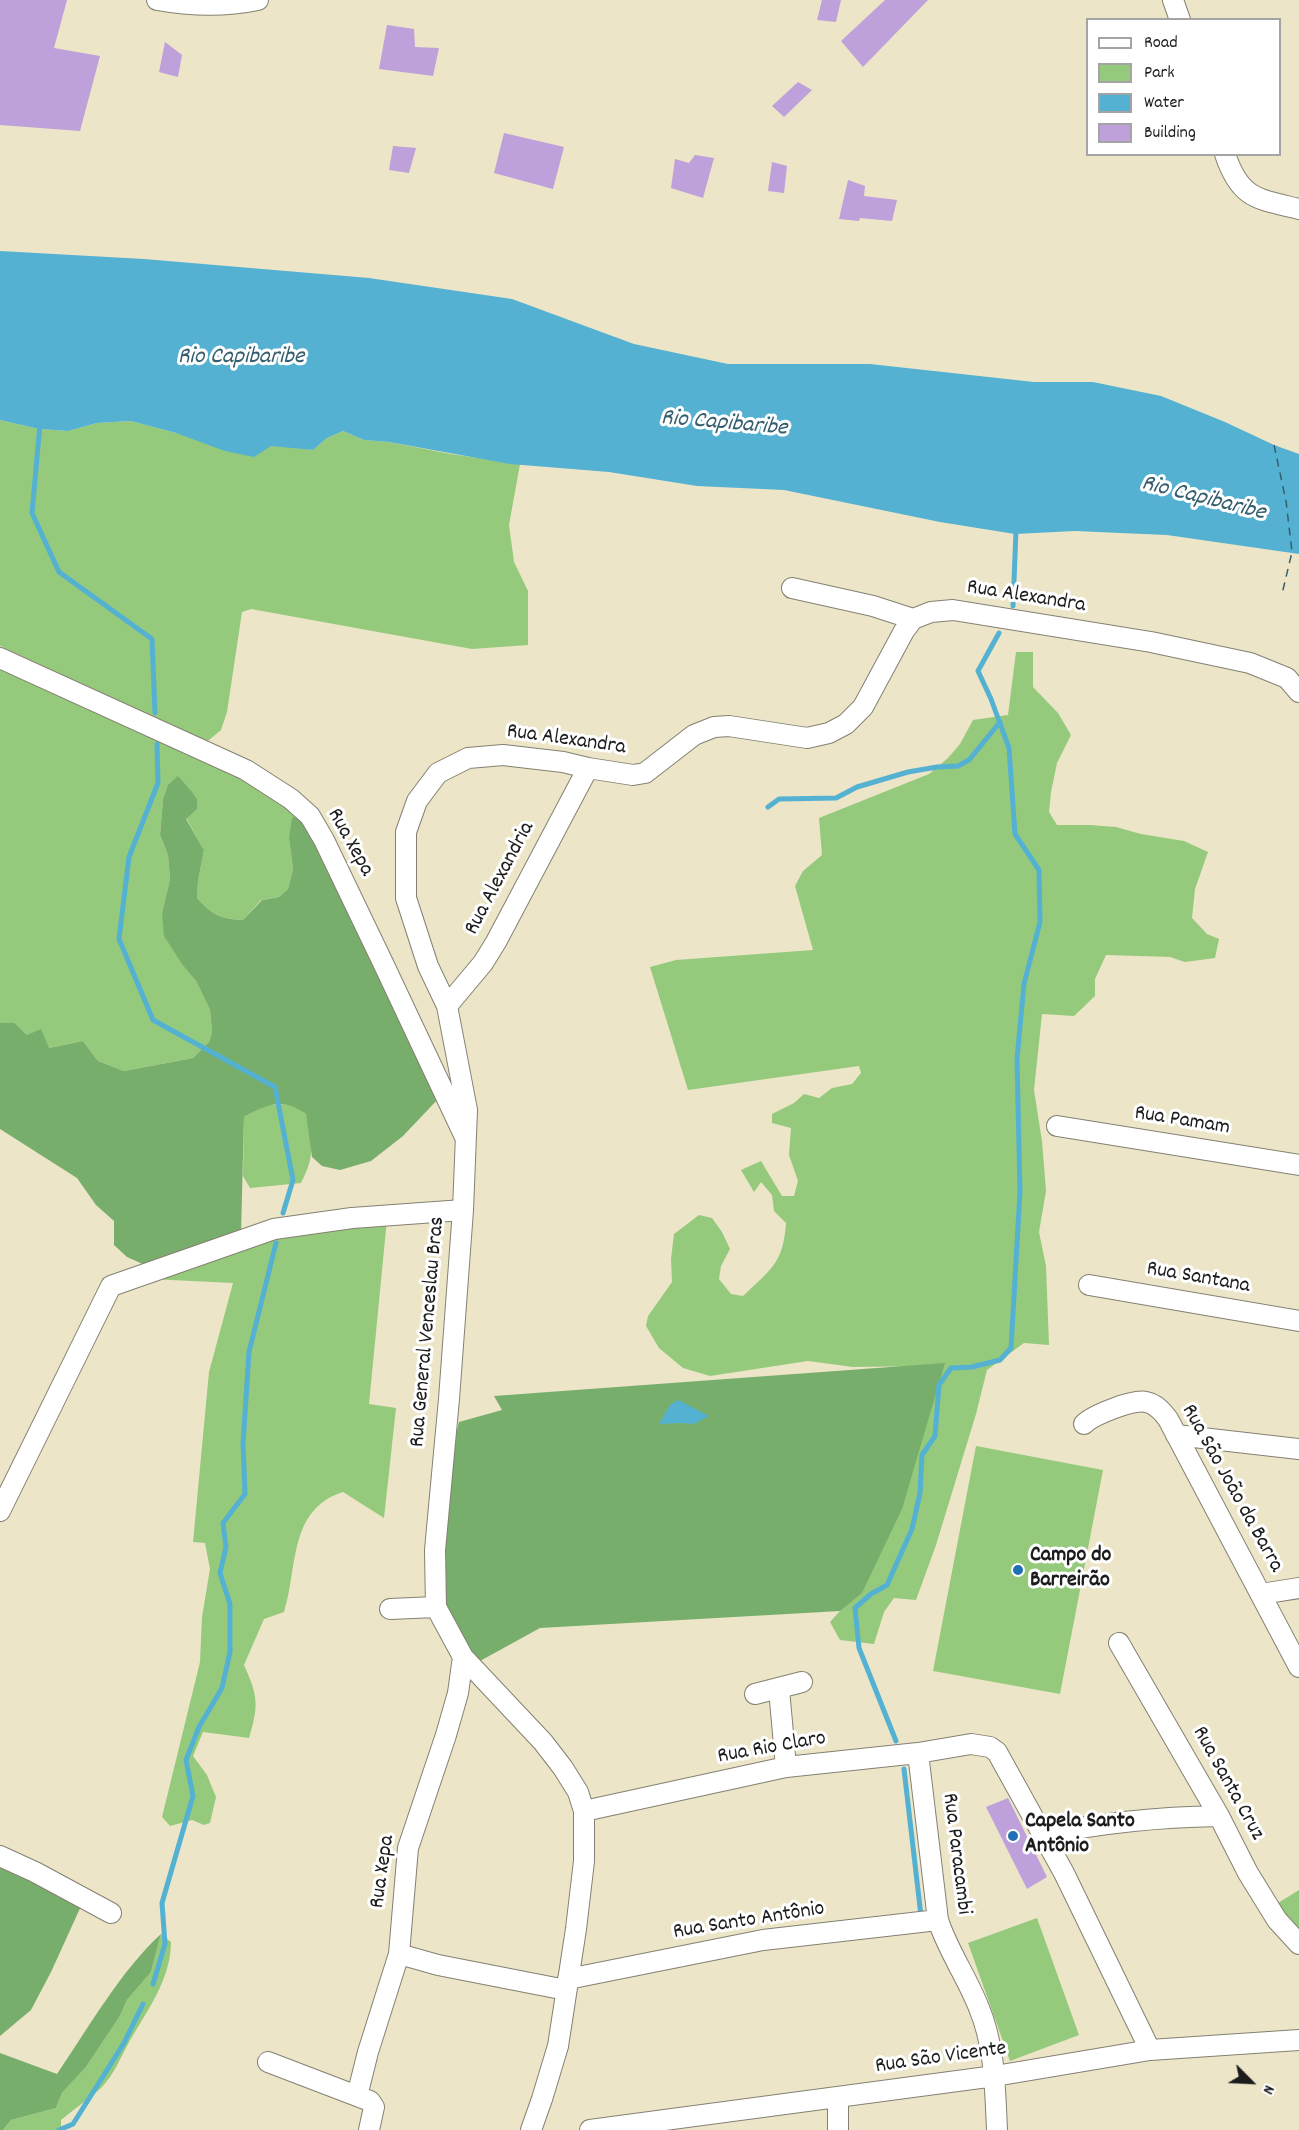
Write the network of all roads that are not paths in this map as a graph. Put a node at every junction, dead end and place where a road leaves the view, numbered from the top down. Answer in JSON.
{"nodes":[{"id":1,"x":157,"y":0,"type":"edge"},
{"id":2,"x":258,"y":0,"type":"edge"},
{"id":3,"x":1173,"y":0,"type":"edge"},
{"id":4,"x":186,"y":3,"type":"edge"},
{"id":5,"x":1179,"y":18,"type":"edge"},
{"id":6,"x":1226,"y":156,"type":"edge"},
{"id":7,"x":1299,"y":209,"type":"edge"},
{"id":8,"x":792,"y":588,"type":"dead end"},
{"id":9,"x":913,"y":619,"type":"junction"},
{"id":10,"x":0,"y":658,"type":"edge"},
{"id":11,"x":1293,"y":685,"type":"edge"},
{"id":12,"x":588,"y":768,"type":"junction"},
{"id":13,"x":447,"y":1006,"type":"junction"},
{"id":14,"x":1057,"y":1126,"type":"dead end"},
{"id":15,"x":467,"y":1141,"type":"junction"},
{"id":16,"x":1299,"y":1165,"type":"edge"},
{"id":17,"x":463,"y":1210,"type":"junction"},
{"id":18,"x":1089,"y":1285,"type":"dead end"},
{"id":19,"x":1299,"y":1321,"type":"edge"},
{"id":20,"x":1084,"y":1425,"type":"dead end"},
{"id":21,"x":1176,"y":1435,"type":"junction"},
{"id":22,"x":1299,"y":1449,"type":"edge"},
{"id":23,"x":0,"y":1511,"type":"edge"},
{"id":24,"x":1299,"y":1588,"type":"edge"},
{"id":25,"x":1261,"y":1594,"type":"junction"},
{"id":26,"x":436,"y":1607,"type":"junction"},
{"id":27,"x":390,"y":1609,"type":"dead end"},
{"id":28,"x":1119,"y":1643,"type":"dead end"},
{"id":29,"x":463,"y":1657,"type":"junction"},
{"id":30,"x":1299,"y":1667,"type":"edge"},
{"id":31,"x":801,"y":1682,"type":"dead end"},
{"id":32,"x":779,"y":1689,"type":"junction"},
{"id":33,"x":755,"y":1695,"type":"dead end"},
{"id":34,"x":918,"y":1753,"type":"junction"},
{"id":35,"x":786,"y":1767,"type":"junction"},
{"id":36,"x":584,"y":1812,"type":"junction"},
{"id":37,"x":1219,"y":1816,"type":"junction"},
{"id":38,"x":1043,"y":1835,"type":"junction"},
{"id":39,"x":0,"y":1856,"type":"edge"},
{"id":40,"x":111,"y":1914,"type":"dead end"},
{"id":41,"x":938,"y":1920,"type":"junction"},
{"id":42,"x":1299,"y":1944,"type":"edge"},
{"id":43,"x":399,"y":1954,"type":"junction"},
{"id":44,"x":567,"y":1984,"type":"junction"},
{"id":45,"x":1298,"y":2040,"type":"edge"},
{"id":46,"x":1150,"y":2050,"type":"junction"},
{"id":47,"x":268,"y":2062,"type":"dead end"},
{"id":48,"x":995,"y":2076,"type":"junction"},
{"id":49,"x":838,"y":2097,"type":"junction"},
{"id":50,"x":364,"y":2098,"type":"junction"},
{"id":51,"x":369,"y":2130,"type":"edge"},
{"id":52,"x":531,"y":2130,"type":"edge"},
{"id":53,"x":590,"y":2130,"type":"edge"},
{"id":54,"x":838,"y":2130,"type":"edge"},
{"id":55,"x":997,"y":2130,"type":"edge"}],
"edges":[{"from":1,"to":4,"type":"street"},
{"from":2,"to":4,"type":"street"},
{"from":3,"to":5,"type":"street"},
{"from":6,"to":7,"type":"street"},
{"from":8,"to":9,"type":"street"},
{"from":9,"to":11,"type":"street","name":"Rua Alexandra"},
{"from":9,"to":12,"type":"street","name":"Rua Alexandra"},
{"from":10,"to":15,"type":"street","name":"Rua Xepa"},
{"from":12,"to":13,"type":"street","name":"Rua Alexandria"},
{"from":12,"to":13,"type":"street","name":"Rua Alexandra"},
{"from":13,"to":15,"type":"street","name":"Rua General Venceslau Bras"},
{"from":14,"to":16,"type":"street","name":"Rua Pamam"},
{"from":15,"to":17,"type":"street","name":"Rua General Venceslau Bras"},
{"from":17,"to":23,"type":"street"},
{"from":17,"to":26,"type":"street","name":"Rua General Venceslau Bras"},
{"from":18,"to":19,"type":"street","name":"Rua Santana"},
{"from":20,"to":21,"type":"street","name":"Rua São João da Barra"},
{"from":21,"to":22,"type":"street"},
{"from":21,"to":25,"type":"street","name":"Rua São João da Barra"},
{"from":24,"to":25,"type":"street"},
{"from":25,"to":30,"type":"street","name":"Rua São João da Barra"},
{"from":26,"to":27,"type":"street"},
{"from":26,"to":29,"type":"street","name":"Rua General Venceslau Bras"},
{"from":28,"to":37,"type":"street","name":"Rua Santa Cruz"},
{"from":29,"to":36,"type":"street","name":"Rua General Venceslau Bras"},
{"from":29,"to":43,"type":"street","name":"Rua Xepa"},
{"from":31,"to":32,"type":"street"},
{"from":32,"to":33,"type":"street"},
{"from":32,"to":35,"type":"street"},
{"from":34,"to":35,"type":"street","name":"Rua Rio Claro"},
{"from":34,"to":38,"type":"street","name":"Rua Rio Claro"},
{"from":34,"to":41,"type":"street","name":"Rua Paracambi"},
{"from":35,"to":36,"type":"street","name":"Rua Rio Claro"},
{"from":36,"to":44,"type":"street"},
{"from":37,"to":38,"type":"street"},
{"from":37,"to":42,"type":"street","name":"Rua Santa Cruz"},
{"from":38,"to":46,"type":"street"},
{"from":39,"to":40,"type":"street"},
{"from":41,"to":44,"type":"street","name":"Rua Santo Antônio"},
{"from":41,"to":48,"type":"street","name":"Rua Paracambi"},
{"from":43,"to":44,"type":"street"},
{"from":43,"to":50,"type":"street","name":"Rua Xepa"},
{"from":44,"to":52,"type":"street"},
{"from":45,"to":46,"type":"street","name":"Rua São Vicente"},
{"from":46,"to":48,"type":"street","name":"Rua São Vicente"},
{"from":47,"to":50,"type":"street"},
{"from":48,"to":49,"type":"street","name":"Rua São Vicente"},
{"from":48,"to":55,"type":"street","name":"Rua Paracambi"},
{"from":49,"to":53,"type":"street","name":"Rua São Vicente"},
{"from":49,"to":54,"type":"street"},
{"from":50,"to":51,"type":"street","name":"Rua Xepa"}]}
